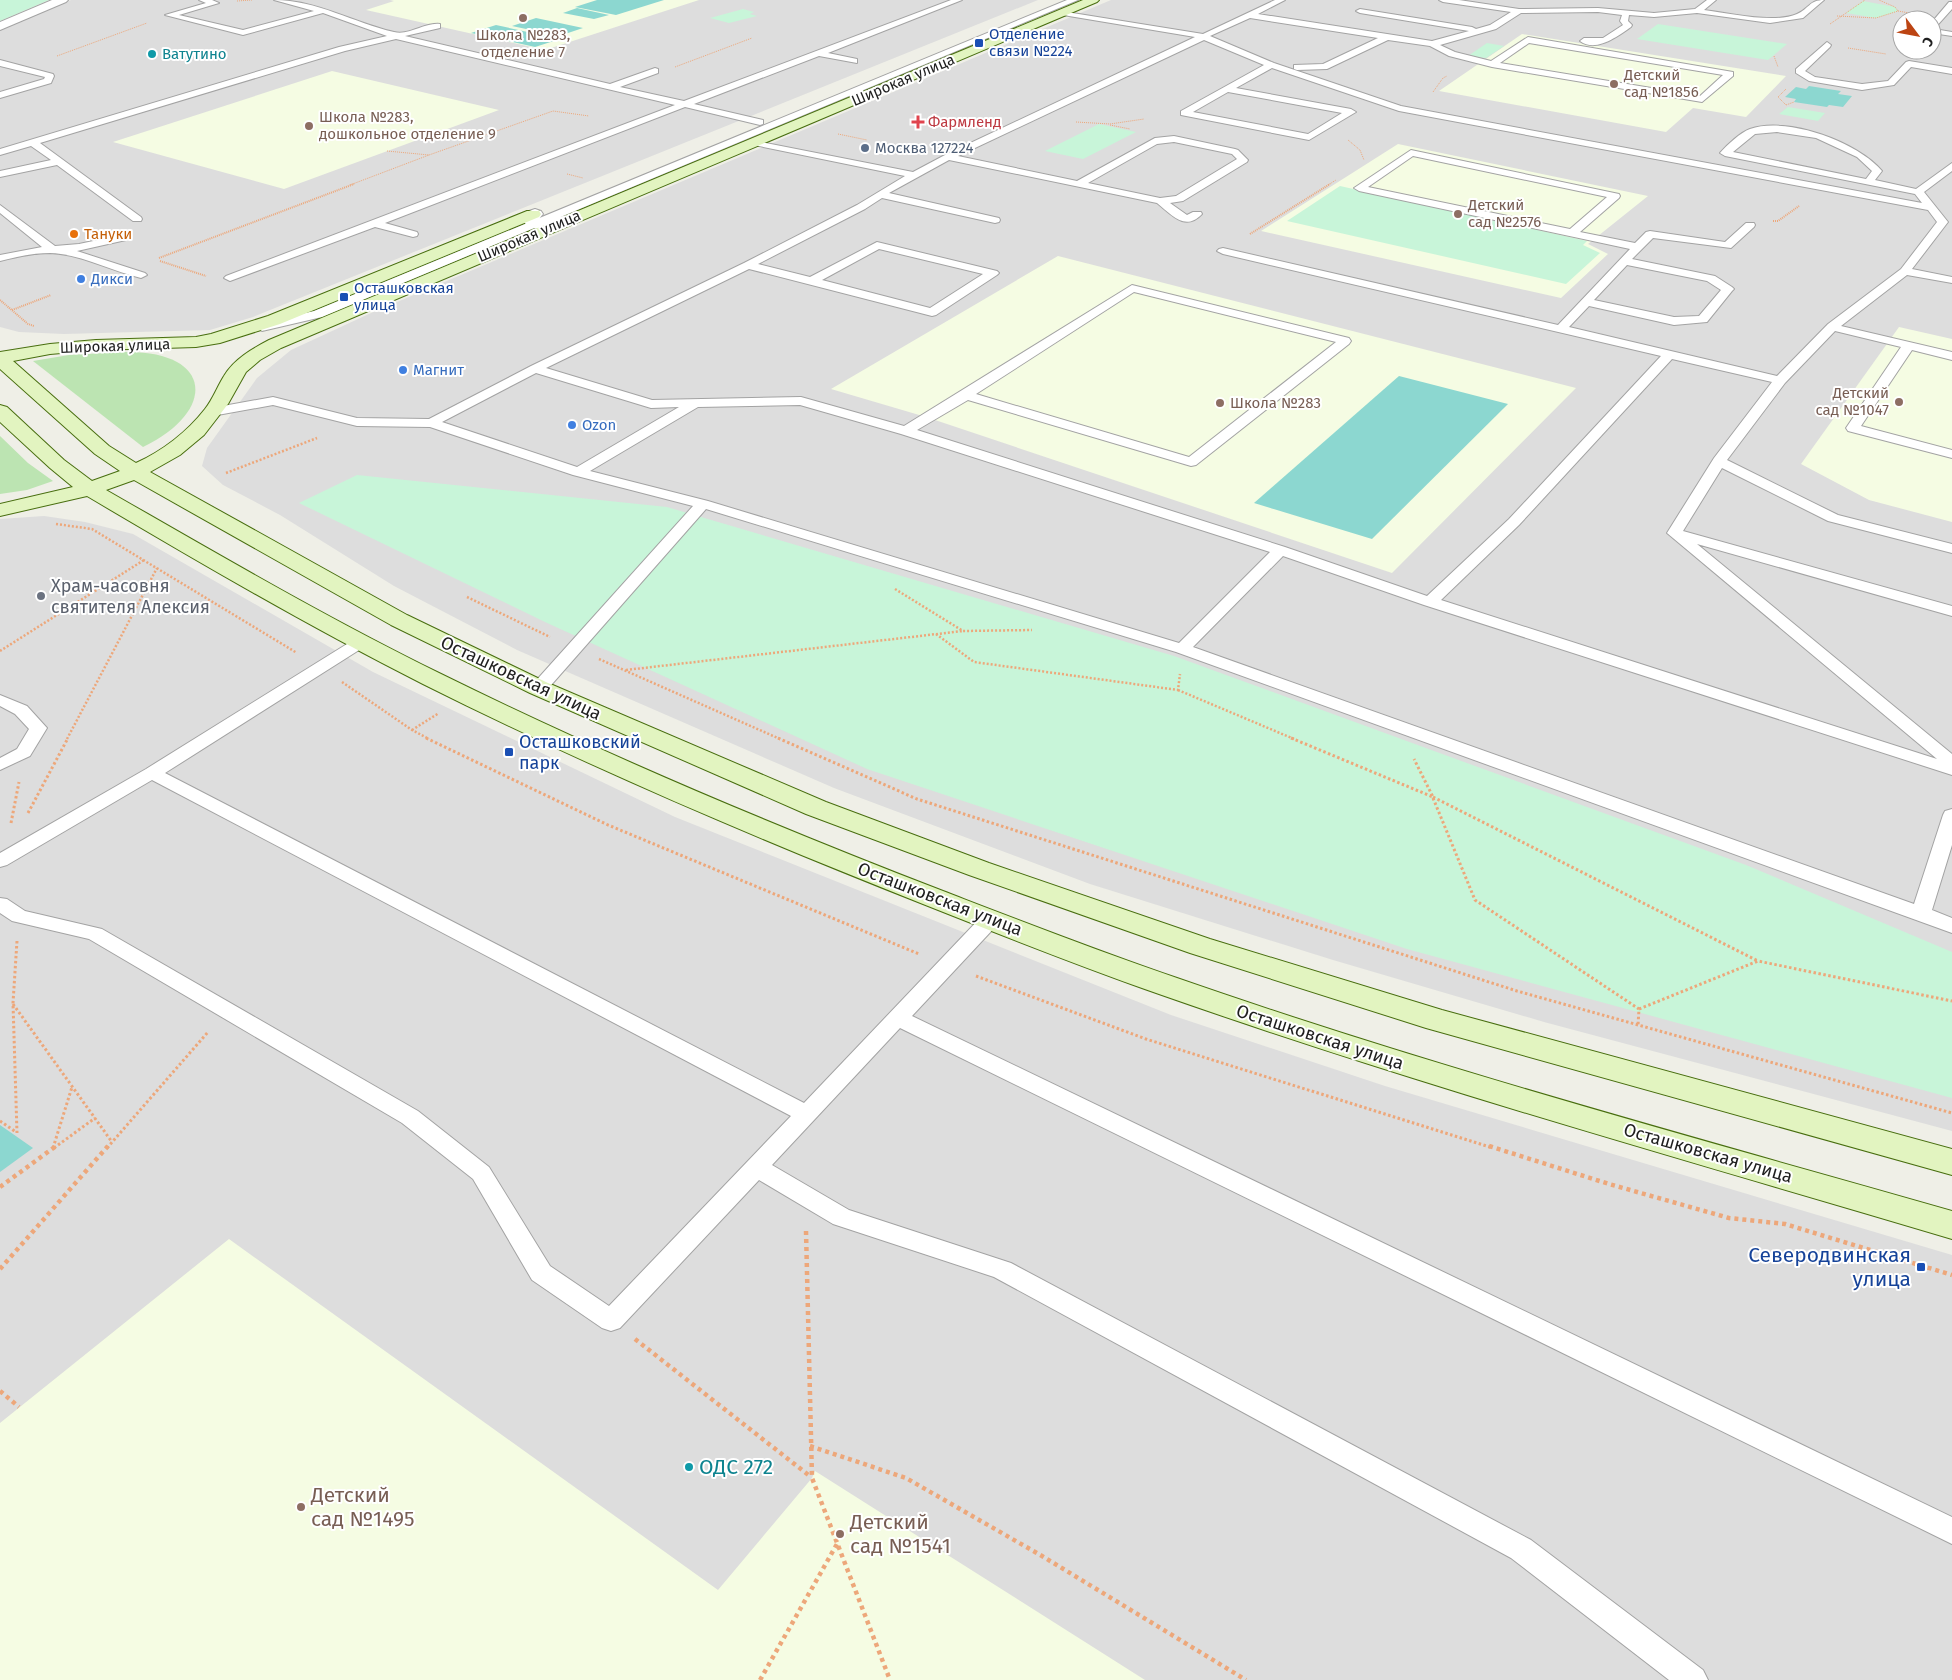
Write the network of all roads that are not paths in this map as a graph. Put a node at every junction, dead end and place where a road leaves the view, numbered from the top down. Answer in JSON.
{"nodes":[{"id":1,"x":62,"y":0,"type":"edge"},
{"id":2,"x":203,"y":0,"type":"edge"},
{"id":3,"x":278,"y":0,"type":"edge"},
{"id":4,"x":958,"y":0,"type":"edge"},
{"id":5,"x":1057,"y":0,"type":"edge"},
{"id":6,"x":1074,"y":0,"type":"edge"},
{"id":7,"x":1093,"y":0,"type":"edge"},
{"id":8,"x":1281,"y":0,"type":"edge"},
{"id":9,"x":1443,"y":0,"type":"edge"},
{"id":10,"x":1712,"y":0,"type":"edge"},
{"id":11,"x":1820,"y":0,"type":"edge"},
{"id":12,"x":1374,"y":4,"type":"dead end"},
{"id":13,"x":1952,"y":4,"type":"edge"},
{"id":14,"x":325,"y":11,"type":"junction"},
{"id":15,"x":1519,"y":11,"type":"junction"},
{"id":16,"x":1697,"y":11,"type":"junction"},
{"id":17,"x":1063,"y":13,"type":"junction"},
{"id":18,"x":1626,"y":13,"type":"junction"},
{"id":19,"x":1249,"y":15,"type":"junction"},
{"id":20,"x":1942,"y":16,"type":"edge"},
{"id":21,"x":0,"y":26,"type":"edge"},
{"id":22,"x":437,"y":26,"type":"dead end"},
{"id":23,"x":1494,"y":27,"type":"junction"},
{"id":24,"x":1479,"y":30,"type":"junction"},
{"id":25,"x":1508,"y":30,"type":"dead end"},
{"id":26,"x":1526,"y":32,"type":"dead end"},
{"id":27,"x":398,"y":36,"type":"junction"},
{"id":28,"x":1202,"y":36,"type":"junction"},
{"id":29,"x":1386,"y":37,"type":"junction"},
{"id":30,"x":1432,"y":44,"type":"junction"},
{"id":31,"x":1827,"y":46,"type":"road end"},
{"id":32,"x":818,"y":53,"type":"junction"},
{"id":33,"x":854,"y":61,"type":"dead end"},
{"id":34,"x":0,"y":63,"type":"edge"},
{"id":35,"x":1492,"y":64,"type":"junction"},
{"id":36,"x":1275,"y":66,"type":"junction"},
{"id":37,"x":655,"y":71,"type":"road end"},
{"id":38,"x":1952,"y":71,"type":"edge"},
{"id":39,"x":856,"y":83,"type":"junction"},
{"id":40,"x":879,"y":85,"type":"junction"},
{"id":41,"x":611,"y":87,"type":"junction"},
{"id":42,"x":1226,"y":89,"type":"junction"},
{"id":43,"x":0,"y":95,"type":"edge"},
{"id":44,"x":684,"y":104,"type":"junction"},
{"id":45,"x":760,"y":122,"type":"junction"},
{"id":46,"x":32,"y":142,"type":"junction"},
{"id":47,"x":754,"y":142,"type":"junction"},
{"id":48,"x":0,"y":152,"type":"edge"},
{"id":49,"x":948,"y":157,"type":"junction"},
{"id":50,"x":58,"y":162,"type":"junction"},
{"id":51,"x":1952,"y":166,"type":"edge"},
{"id":52,"x":0,"y":174,"type":"edge"},
{"id":53,"x":914,"y":175,"type":"junction"},
{"id":54,"x":1869,"y":182,"type":"junction"},
{"id":55,"x":1081,"y":184,"type":"junction"},
{"id":56,"x":1918,"y":192,"type":"junction"},
{"id":57,"x":880,"y":194,"type":"junction"},
{"id":58,"x":1160,"y":201,"type":"junction"},
{"id":59,"x":0,"y":208,"type":"edge"},
{"id":60,"x":1932,"y":208,"type":"junction"},
{"id":61,"x":1197,"y":214,"type":"dead end"},
{"id":62,"x":535,"y":218,"type":"junction"},
{"id":63,"x":137,"y":219,"type":"dead end"},
{"id":64,"x":996,"y":220,"type":"dead end"},
{"id":65,"x":563,"y":222,"type":"junction"},
{"id":66,"x":374,"y":223,"type":"junction"},
{"id":67,"x":1750,"y":225,"type":"road end"},
{"id":68,"x":1572,"y":233,"type":"junction"},
{"id":69,"x":413,"y":234,"type":"dead end"},
{"id":70,"x":122,"y":238,"type":"dead end"},
{"id":71,"x":1638,"y":247,"type":"junction"},
{"id":72,"x":53,"y":250,"type":"junction"},
{"id":73,"x":1223,"y":251,"type":"road end"},
{"id":74,"x":0,"y":258,"type":"edge"},
{"id":75,"x":1624,"y":261,"type":"junction"},
{"id":76,"x":748,"y":265,"type":"junction"},
{"id":77,"x":1905,"y":271,"type":"junction"},
{"id":78,"x":141,"y":275,"type":"dead end"},
{"id":79,"x":230,"y":278,"type":"dead end"},
{"id":80,"x":1952,"y":280,"type":"edge"},
{"id":81,"x":812,"y":281,"type":"junction"},
{"id":82,"x":1586,"y":302,"type":"junction"},
{"id":83,"x":318,"y":314,"type":"junction"},
{"id":84,"x":1832,"y":328,"type":"junction"},
{"id":85,"x":1560,"y":330,"type":"junction"},
{"id":86,"x":230,"y":335,"type":"junction"},
{"id":87,"x":275,"y":344,"type":"junction"},
{"id":88,"x":1908,"y":346,"type":"junction"},
{"id":89,"x":1669,"y":355,"type":"junction"},
{"id":90,"x":1952,"y":356,"type":"edge"},
{"id":91,"x":0,"y":359,"type":"edge"},
{"id":92,"x":535,"y":369,"type":"junction"},
{"id":93,"x":1780,"y":380,"type":"junction"},
{"id":94,"x":966,"y":395,"type":"junction"},
{"id":95,"x":697,"y":402,"type":"junction"},
{"id":96,"x":0,"y":411,"type":"edge"},
{"id":97,"x":212,"y":412,"type":"junction"},
{"id":98,"x":431,"y":423,"type":"junction"},
{"id":99,"x":906,"y":431,"type":"junction"},
{"id":100,"x":1952,"y":454,"type":"edge"},
{"id":101,"x":1719,"y":461,"type":"junction"},
{"id":102,"x":134,"y":471,"type":"junction"},
{"id":103,"x":578,"y":472,"type":"junction"},
{"id":104,"x":89,"y":489,"type":"junction"},
{"id":105,"x":703,"y":504,"type":"junction"},
{"id":106,"x":0,"y":510,"type":"edge"},
{"id":107,"x":1674,"y":533,"type":"junction"},
{"id":108,"x":1952,"y":549,"type":"edge"},
{"id":109,"x":1280,"y":550,"type":"junction"},
{"id":110,"x":1430,"y":602,"type":"junction"},
{"id":111,"x":1952,"y":611,"type":"edge"},
{"id":112,"x":361,"y":642,"type":"junction"},
{"id":113,"x":1182,"y":648,"type":"junction"},
{"id":114,"x":539,"y":688,"type":"junction"},
{"id":115,"x":0,"y":700,"type":"edge"},
{"id":116,"x":1952,"y":763,"type":"edge"},
{"id":117,"x":0,"y":765,"type":"edge"},
{"id":118,"x":1952,"y":770,"type":"edge"},
{"id":119,"x":152,"y":773,"type":"junction"},
{"id":120,"x":1952,"y":815,"type":"edge"},
{"id":121,"x":2,"y":860,"type":"edge"},
{"id":122,"x":0,"y":904,"type":"edge"},
{"id":123,"x":1921,"y":913,"type":"junction"},
{"id":124,"x":990,"y":920,"type":"junction"},
{"id":125,"x":1952,"y":926,"type":"edge"},
{"id":126,"x":897,"y":1018,"type":"junction"},
{"id":127,"x":806,"y":1114,"type":"junction"},
{"id":128,"x":1952,"y":1162,"type":"edge"},
{"id":129,"x":756,"y":1168,"type":"junction"},
{"id":130,"x":1952,"y":1225,"type":"edge"},
{"id":131,"x":1952,"y":1531,"type":"edge"},
{"id":132,"x":1693,"y":1680,"type":"edge"}],
"edges":[{"from":1,"to":21,"type":"street"},
{"from":2,"to":14,"type":"lane"},
{"from":3,"to":14,"type":"lane"},
{"from":4,"to":32,"type":"lane"},
{"from":5,"to":39,"type":"main road","name":"Широкая улица"},
{"from":6,"to":40,"type":"lane","name":"Широкая улица"},
{"from":7,"to":17,"type":"main road","name":"Широкая улица"},
{"from":8,"to":19,"type":"lane"},
{"from":9,"to":15,"type":"lane"},
{"from":10,"to":16,"type":"lane"},
{"from":11,"to":16,"type":"lane"},
{"from":12,"to":24,"type":"lane"},
{"from":13,"to":20,"type":"lane"},
{"from":14,"to":27,"type":"lane"},
{"from":15,"to":18,"type":"lane"},
{"from":15,"to":23,"type":"lane"},
{"from":16,"to":18,"type":"lane"},
{"from":17,"to":28,"type":"lane"},
{"from":17,"to":40,"type":"main road","name":"Широкая улица"},
{"from":18,"to":26,"type":"lane"},
{"from":19,"to":28,"type":"lane"},
{"from":19,"to":29,"type":"lane"},
{"from":22,"to":27,"type":"lane"},
{"from":23,"to":24,"type":"lane"},
{"from":23,"to":25,"type":"lane"},
{"from":24,"to":30,"type":"lane"},
{"from":27,"to":41,"type":"lane"},
{"from":27,"to":46,"type":"lane"},
{"from":28,"to":36,"type":"lane"},
{"from":28,"to":49,"type":"lane"},
{"from":29,"to":30,"type":"lane"},
{"from":29,"to":36,"type":"lane"},
{"from":30,"to":35,"type":"lane"},
{"from":31,"to":38,"type":"lane"},
{"from":32,"to":33,"type":"lane"},
{"from":32,"to":44,"type":"lane"},
{"from":34,"to":43,"type":"lane"},
{"from":35,"to":35,"type":"lane"},
{"from":36,"to":42,"type":"lane"},
{"from":36,"to":60,"type":"lane"},
{"from":37,"to":41,"type":"lane"},
{"from":39,"to":40,"type":"main road"},
{"from":39,"to":45,"type":"main road","name":"Широкая улица"},
{"from":40,"to":47,"type":"main road","name":"Широкая улица"},
{"from":40,"to":62,"type":"lane","name":"Широкая улица"},
{"from":41,"to":44,"type":"lane"},
{"from":42,"to":42,"type":"lane"},
{"from":44,"to":45,"type":"lane"},
{"from":44,"to":66,"type":"lane"},
{"from":45,"to":62,"type":"main road","name":"Широкая улица"},
{"from":46,"to":48,"type":"lane"},
{"from":46,"to":50,"type":"lane"},
{"from":47,"to":53,"type":"lane"},
{"from":47,"to":65,"type":"main road","name":"Широкая улица"},
{"from":49,"to":53,"type":"lane"},
{"from":49,"to":55,"type":"lane"},
{"from":50,"to":52,"type":"lane"},
{"from":50,"to":63,"type":"lane"},
{"from":51,"to":56,"type":"lane"},
{"from":53,"to":57,"type":"lane"},
{"from":54,"to":54,"type":"lane"},
{"from":54,"to":56,"type":"lane"},
{"from":55,"to":58,"type":"lane"},
{"from":55,"to":58,"type":"lane"},
{"from":56,"to":60,"type":"lane"},
{"from":57,"to":64,"type":"lane"},
{"from":57,"to":76,"type":"lane"},
{"from":58,"to":61,"type":"lane"},
{"from":59,"to":72,"type":"lane"},
{"from":60,"to":77,"type":"lane"},
{"from":62,"to":65,"type":"street"},
{"from":62,"to":83,"type":"lane","name":"Широкая улица"},
{"from":62,"to":86,"type":"main road","name":"Широкая улица"},
{"from":65,"to":87,"type":"main road","name":"Широкая улица"},
{"from":66,"to":69,"type":"lane"},
{"from":66,"to":79,"type":"lane"},
{"from":67,"to":71,"type":"lane"},
{"from":68,"to":68,"type":"lane"},
{"from":68,"to":71,"type":"lane"},
{"from":70,"to":72,"type":"lane"},
{"from":71,"to":75,"type":"lane"},
{"from":72,"to":74,"type":"lane"},
{"from":72,"to":78,"type":"lane"},
{"from":73,"to":85,"type":"lane"},
{"from":75,"to":82,"type":"lane"},
{"from":75,"to":82,"type":"lane"},
{"from":76,"to":81,"type":"lane"},
{"from":76,"to":92,"type":"lane"},
{"from":77,"to":80,"type":"lane"},
{"from":77,"to":84,"type":"lane"},
{"from":81,"to":81,"type":"lane"},
{"from":82,"to":85,"type":"lane"},
{"from":83,"to":86,"type":"lane","name":"Широкая улица"},
{"from":83,"to":87,"type":"lane"},
{"from":84,"to":88,"type":"lane"},
{"from":84,"to":93,"type":"lane"},
{"from":85,"to":89,"type":"lane"},
{"from":86,"to":91,"type":"main road","name":"Широкая улица"},
{"from":87,"to":97,"type":"main road","name":"Широкая улица"},
{"from":88,"to":90,"type":"lane"},
{"from":88,"to":100,"type":"lane"},
{"from":89,"to":93,"type":"lane"},
{"from":89,"to":110,"type":"lane"},
{"from":91,"to":102,"type":"main road","name":"Осташковская улица"},
{"from":92,"to":95,"type":"lane"},
{"from":92,"to":98,"type":"lane"},
{"from":93,"to":101,"type":"lane"},
{"from":94,"to":94,"type":"lane"},
{"from":94,"to":99,"type":"lane"},
{"from":95,"to":99,"type":"lane"},
{"from":95,"to":103,"type":"lane"},
{"from":96,"to":104,"type":"main road","name":"Осташковская улица"},
{"from":97,"to":98,"type":"lane"},
{"from":97,"to":102,"type":"main road","name":"Широкая улица"},
{"from":98,"to":103,"type":"lane"},
{"from":99,"to":109,"type":"lane"},
{"from":101,"to":107,"type":"lane"},
{"from":101,"to":108,"type":"lane"},
{"from":102,"to":104,"type":"main road","name":"Широкая улица"},
{"from":102,"to":114,"type":"main road","name":"Осташковская улица"},
{"from":103,"to":105,"type":"lane"},
{"from":104,"to":106,"type":"main road","name":"Широкая улица"},
{"from":104,"to":112,"type":"main road","name":"Осташковская улица"},
{"from":105,"to":113,"type":"lane"},
{"from":105,"to":114,"type":"lane"},
{"from":107,"to":111,"type":"lane"},
{"from":107,"to":116,"type":"lane"},
{"from":109,"to":110,"type":"lane"},
{"from":109,"to":113,"type":"lane"},
{"from":110,"to":118,"type":"lane"},
{"from":112,"to":119,"type":"lane"},
{"from":112,"to":124,"type":"main road","name":"Осташковская улица"},
{"from":113,"to":123,"type":"lane"},
{"from":114,"to":128,"type":"main road","name":"Осташковская улица"},
{"from":115,"to":117,"type":"lane"},
{"from":119,"to":121,"type":"lane"},
{"from":119,"to":127,"type":"lane"},
{"from":120,"to":123,"type":"lane"},
{"from":122,"to":129,"type":"lane"},
{"from":123,"to":125,"type":"lane"},
{"from":124,"to":126,"type":"lane"},
{"from":124,"to":130,"type":"main road","name":"Осташковская улица"},
{"from":126,"to":127,"type":"lane"},
{"from":126,"to":131,"type":"lane"},
{"from":127,"to":129,"type":"lane"},
{"from":129,"to":132,"type":"lane"}]}
